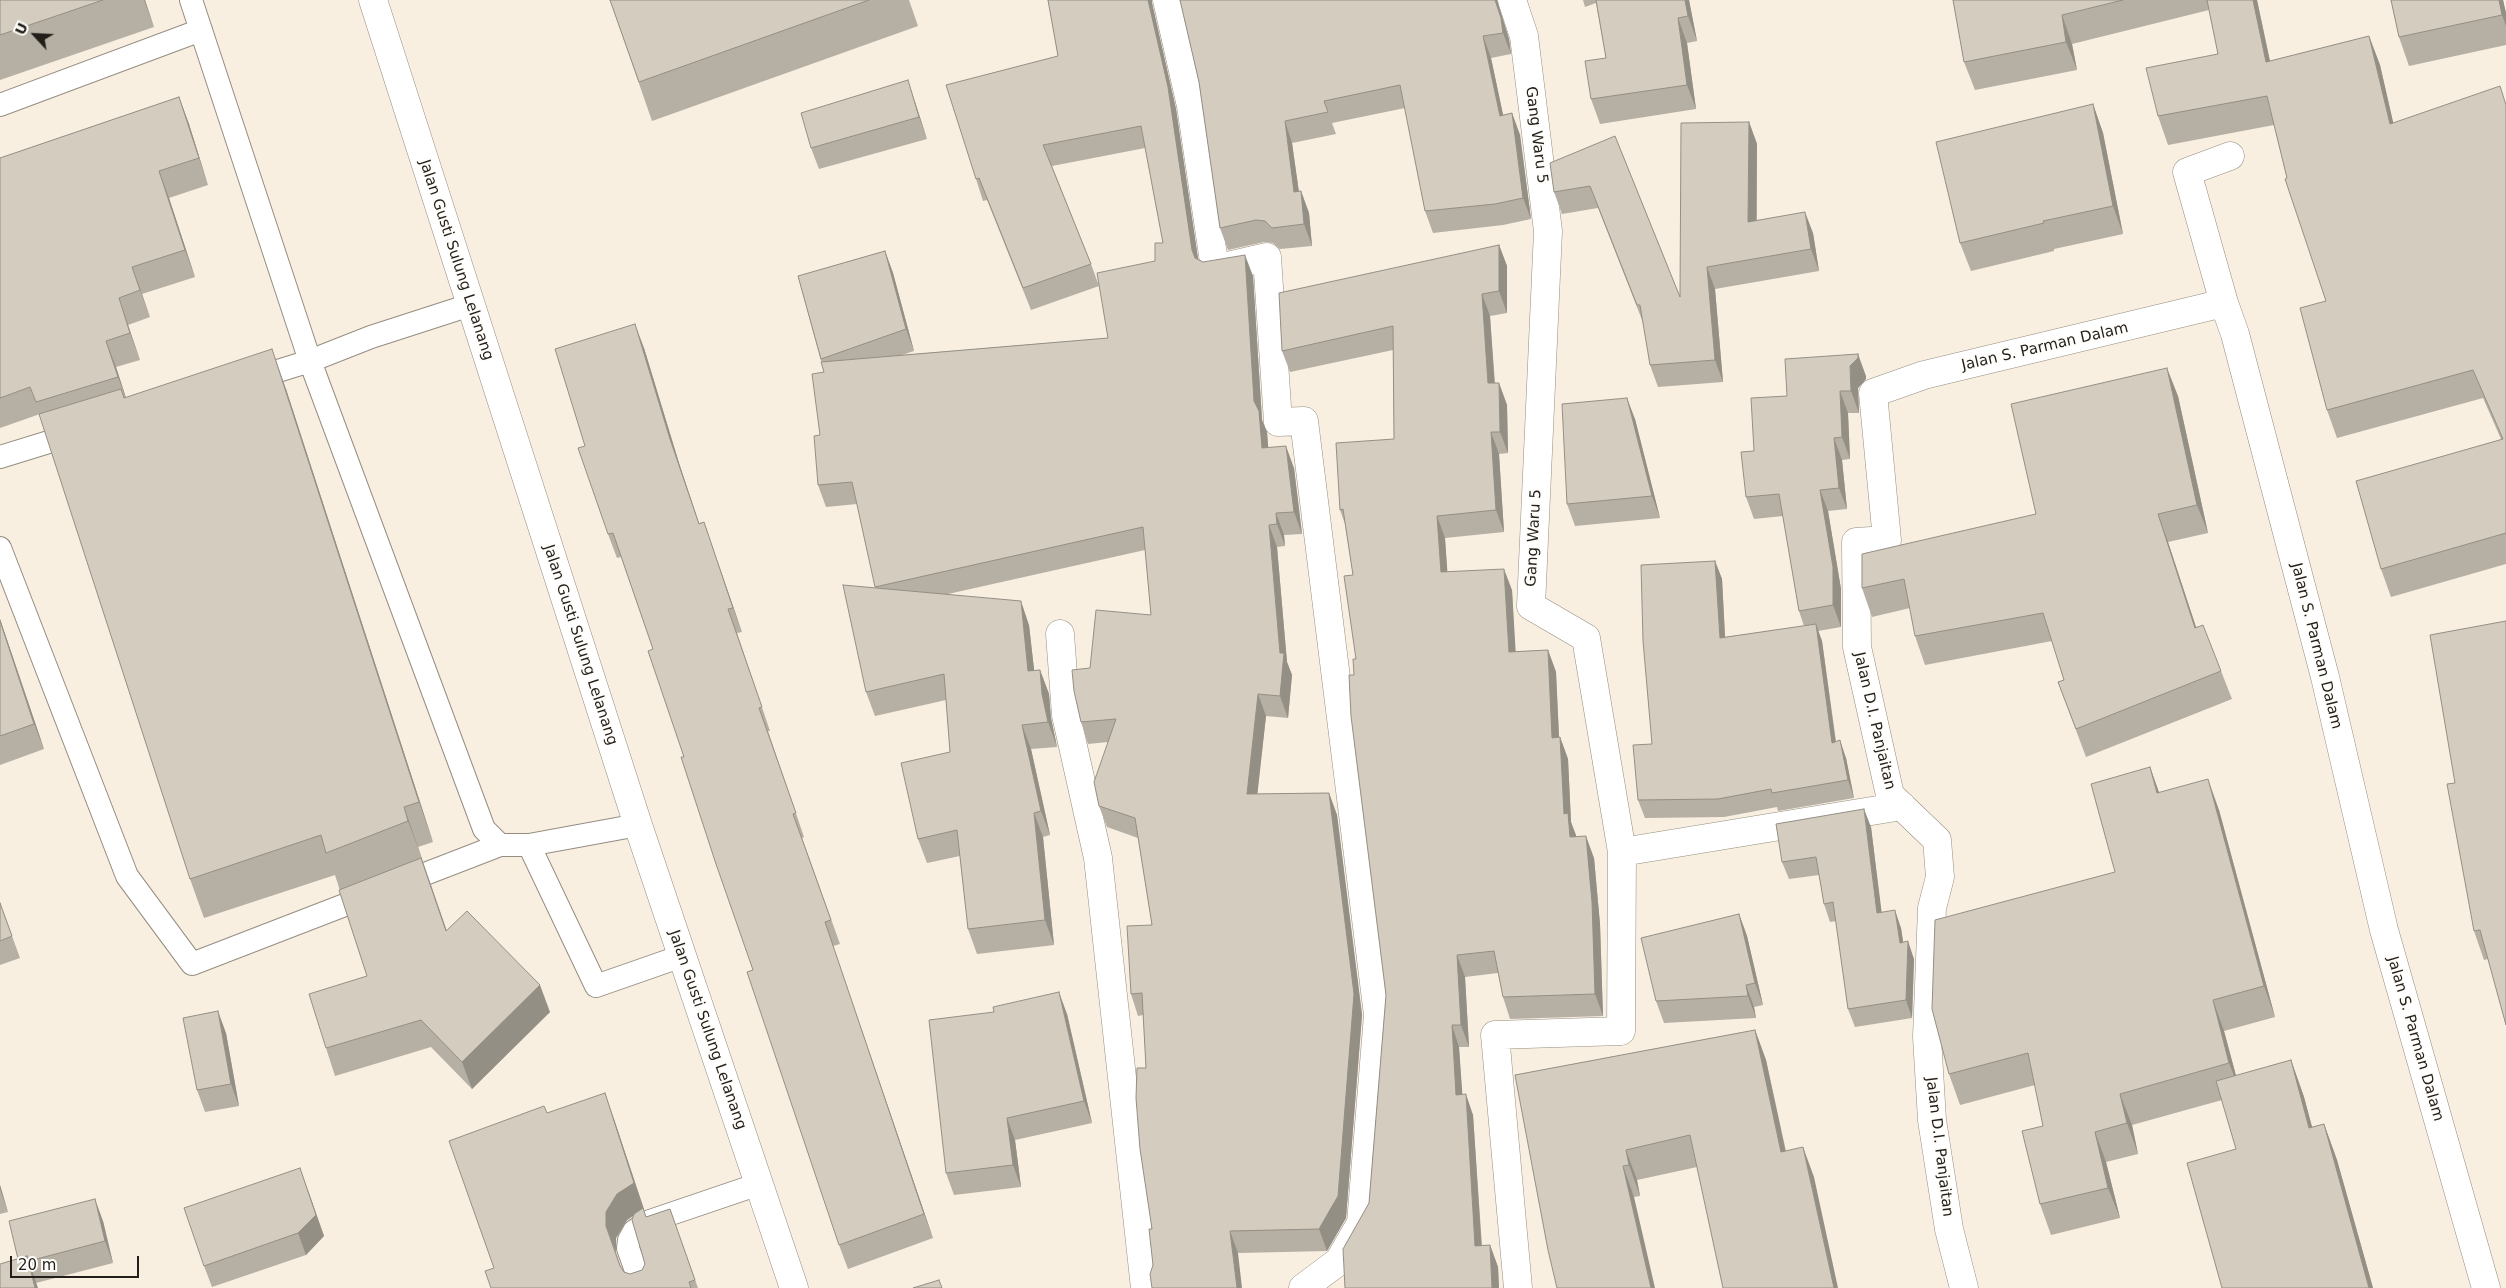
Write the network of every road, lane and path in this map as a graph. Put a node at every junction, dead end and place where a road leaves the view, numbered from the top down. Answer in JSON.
{"nodes":[{"id":1,"x":191,"y":0,"type":"edge"},
{"id":2,"x":373,"y":0,"type":"edge"},
{"id":3,"x":1167,"y":0,"type":"edge"},
{"id":4,"x":1512,"y":0,"type":"edge"},
{"id":5,"x":201,"y":30,"type":"junction"},
{"id":6,"x":0,"y":105,"type":"edge"},
{"id":7,"x":2230,"y":156,"type":"dead end"},
{"id":8,"x":2224,"y":303,"type":"junction"},
{"id":9,"x":470,"y":305,"type":"junction"},
{"id":10,"x":310,"y":361,"type":"junction"},
{"id":11,"x":1924,"y":375,"type":"joint"},
{"id":12,"x":235,"y":385,"type":"edge"},
{"id":13,"x":94,"y":428,"type":"edge"},
{"id":14,"x":0,"y":457,"type":"edge"},
{"id":15,"x":0,"y":548,"type":"edge"},
{"id":16,"x":1060,"y":634,"type":"dead end"},
{"id":17,"x":1902,"y":806,"type":"junction"},
{"id":18,"x":638,"y":825,"type":"junction"},
{"id":19,"x":500,"y":845,"type":"junction"},
{"id":20,"x":529,"y":845,"type":"junction"},
{"id":21,"x":1622,"y":852,"type":"junction"},
{"id":22,"x":682,"y":956,"type":"junction"},
{"id":23,"x":759,"y":1184,"type":"junction"},
{"id":24,"x":642,"y":1288,"type":"edge"},
{"id":25,"x":794,"y":1288,"type":"edge"},
{"id":26,"x":1145,"y":1288,"type":"edge"},
{"id":27,"x":1302,"y":1288,"type":"edge"},
{"id":28,"x":1518,"y":1288,"type":"edge"},
{"id":29,"x":1964,"y":1288,"type":"edge"},
{"id":30,"x":2486,"y":1288,"type":"edge"}],
"edges":[{"from":1,"to":5,"type":"lane"},
{"from":2,"to":9,"type":"street","name":"Jalan Gusti Sulung Lelanang"},
{"from":3,"to":27,"type":"street"},
{"from":4,"to":21,"type":"street","name":"Gang Waru 5"},
{"from":5,"to":6,"type":"lane"},
{"from":5,"to":10,"type":"lane"},
{"from":7,"to":8,"type":"street"},
{"from":8,"to":11,"type":"street","name":"Jalan S. Parman Dalam"},
{"from":8,"to":30,"type":"street","name":"Jalan S. Parman Dalam"},
{"from":9,"to":10,"type":"lane"},
{"from":9,"to":18,"type":"street","name":"Jalan Gusti Sulung Lelanang"},
{"from":10,"to":12,"type":"lane"},
{"from":10,"to":19,"type":"lane"},
{"from":11,"to":17,"type":"street","name":"Jalan D.I. Panjaitan"},
{"from":13,"to":14,"type":"lane"},
{"from":15,"to":19,"type":"lane"},
{"from":16,"to":26,"type":"street"},
{"from":17,"to":21,"type":"street"},
{"from":17,"to":29,"type":"street","name":"Jalan D.I. Panjaitan"},
{"from":18,"to":20,"type":"lane"},
{"from":18,"to":22,"type":"street","name":"Jalan Gusti Sulung Lelanang"},
{"from":19,"to":20,"type":"lane"},
{"from":20,"to":22,"type":"lane"},
{"from":21,"to":28,"type":"street"},
{"from":22,"to":23,"type":"street","name":"Jalan Gusti Sulung Lelanang"},
{"from":23,"to":24,"type":"lane"},
{"from":23,"to":25,"type":"street","name":"Jalan Gusti Sulung Lelanang"}]}
